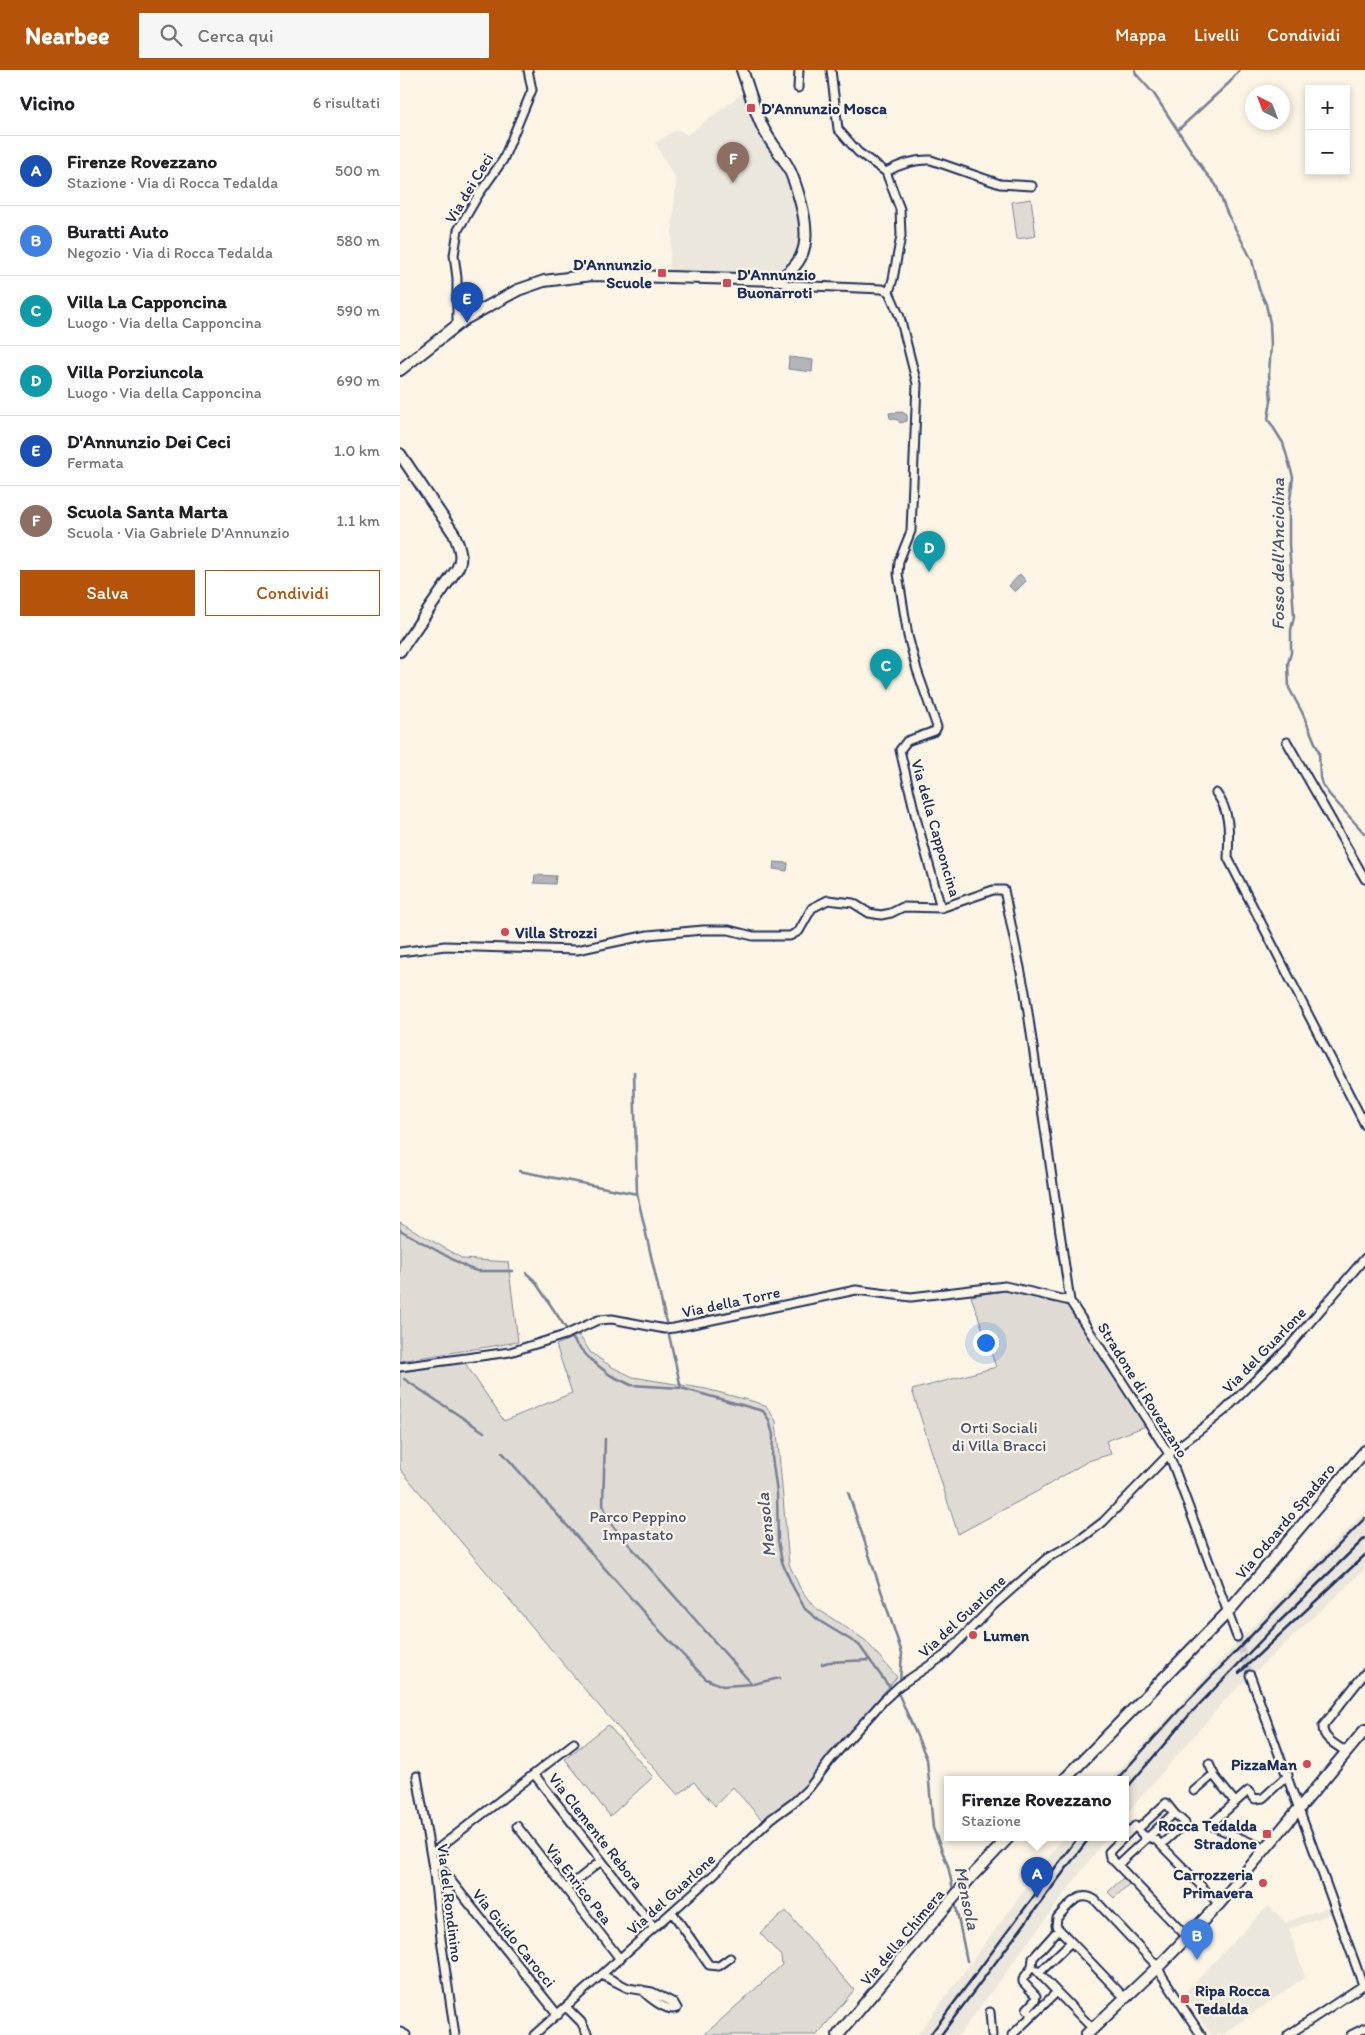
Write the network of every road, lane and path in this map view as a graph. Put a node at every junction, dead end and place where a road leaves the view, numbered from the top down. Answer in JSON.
{"nodes":[{"id":1,"x":528,"y":70,"type":"edge"},
{"id":2,"x":742,"y":70,"type":"edge"},
{"id":3,"x":799,"y":70,"type":"edge"},
{"id":4,"x":831,"y":70,"type":"edge"},
{"id":5,"x":798,"y":88,"type":"dead end"},
{"id":6,"x":886,"y":172,"type":"junction"},
{"id":7,"x":1032,"y":186,"type":"dead end"},
{"id":8,"x":776,"y":280,"type":"junction"},
{"id":9,"x":889,"y":292,"type":"junction"},
{"id":10,"x":458,"y":324,"type":"junction"},
{"id":11,"x":400,"y":370,"type":"edge"},
{"id":12,"x":400,"y":454,"type":"edge"},
{"id":13,"x":400,"y":651,"type":"edge"},
{"id":14,"x":1288,"y":742,"type":"dead end"},
{"id":15,"x":1216,"y":793,"type":"dead end"},
{"id":16,"x":1365,"y":879,"type":"edge"},
{"id":17,"x":941,"y":908,"type":"junction"},
{"id":18,"x":400,"y":952,"type":"edge"},
{"id":19,"x":1365,"y":1125,"type":"edge"},
{"id":20,"x":1365,"y":1258,"type":"edge"},
{"id":21,"x":1070,"y":1301,"type":"junction"},
{"id":22,"x":400,"y":1367,"type":"edge"},
{"id":23,"x":1365,"y":1451,"type":"edge"},
{"id":24,"x":1169,"y":1454,"type":"junction"},
{"id":25,"x":1229,"y":1611,"type":"junction"},
{"id":26,"x":1237,"y":1637,"type":"tunnel mouth"},
{"id":27,"x":1365,"y":1673,"type":"edge"},
{"id":28,"x":1250,"y":1675,"type":"tunnel mouth"},
{"id":29,"x":1365,"y":1730,"type":"edge"},
{"id":30,"x":574,"y":1744,"type":"dead end"},
{"id":31,"x":1346,"y":1752,"type":"junction"},
{"id":32,"x":1209,"y":1764,"type":"dead end"},
{"id":33,"x":534,"y":1774,"type":"junction"},
{"id":34,"x":1214,"y":1774,"type":"junction"},
{"id":35,"x":1288,"y":1774,"type":"junction"},
{"id":36,"x":417,"y":1776,"type":"dead end"},
{"id":37,"x":1068,"y":1776,"type":"edge"},
{"id":38,"x":1194,"y":1791,"type":"dead end"},
{"id":39,"x":1235,"y":1802,"type":"junction"},
{"id":40,"x":1300,"y":1809,"type":"junction"},
{"id":41,"x":1174,"y":1813,"type":"junction"},
{"id":42,"x":517,"y":1826,"type":"dead end"},
{"id":43,"x":1138,"y":1830,"type":"junction"},
{"id":44,"x":1129,"y":1832,"type":"edge"},
{"id":45,"x":1149,"y":1836,"type":"junction"},
{"id":46,"x":1004,"y":1841,"type":"edge"},
{"id":47,"x":1120,"y":1841,"type":"edge"},
{"id":48,"x":1161,"y":1845,"type":"junction"},
{"id":49,"x":1266,"y":1849,"type":"junction"},
{"id":50,"x":431,"y":1854,"type":"junction"},
{"id":51,"x":601,"y":1861,"type":"junction"},
{"id":52,"x":1119,"y":1864,"type":"junction"},
{"id":53,"x":566,"y":1889,"type":"junction"},
{"id":54,"x":1219,"y":1904,"type":"junction"},
{"id":55,"x":672,"y":1912,"type":"junction"},
{"id":56,"x":654,"y":1928,"type":"junction"},
{"id":57,"x":1059,"y":1929,"type":"junction"},
{"id":58,"x":1187,"y":1937,"type":"junction"},
{"id":59,"x":1071,"y":1942,"type":"junction"},
{"id":60,"x":730,"y":1958,"type":"dead end"},
{"id":61,"x":620,"y":1959,"type":"junction"},
{"id":62,"x":1032,"y":1967,"type":"junction"},
{"id":63,"x":1158,"y":1967,"type":"junction"},
{"id":64,"x":1039,"y":1973,"type":"junction"},
{"id":65,"x":602,"y":1975,"type":"junction"},
{"id":66,"x":1364,"y":1984,"type":"edge"},
{"id":67,"x":642,"y":1990,"type":"dead end"},
{"id":68,"x":1057,"y":1992,"type":"junction"},
{"id":69,"x":1125,"y":1998,"type":"junction"},
{"id":70,"x":566,"y":2007,"type":"junction"},
{"id":71,"x":990,"y":2012,"type":"dead end"},
{"id":72,"x":558,"y":2015,"type":"junction"},
{"id":73,"x":1033,"y":2015,"type":"junction"},
{"id":74,"x":1365,"y":2028,"type":"edge"},
{"id":75,"x":400,"y":2032,"type":"edge"},
{"id":76,"x":1090,"y":2032,"type":"edge"},
{"id":77,"x":406,"y":2035,"type":"edge"},
{"id":78,"x":454,"y":2035,"type":"edge"},
{"id":79,"x":534,"y":2035,"type":"edge"},
{"id":80,"x":588,"y":2035,"type":"edge"},
{"id":81,"x":838,"y":2035,"type":"edge"},
{"id":82,"x":992,"y":2035,"type":"edge"},
{"id":83,"x":1012,"y":2035,"type":"edge"},
{"id":84,"x":1202,"y":2035,"type":"edge"},
{"id":85,"x":1288,"y":2035,"type":"edge"},
{"id":86,"x":1351,"y":2035,"type":"edge"}],
"edges":[{"from":1,"to":10,"type":"street","name":"Via dei Ceci"},
{"from":2,"to":8,"type":"street"},
{"from":3,"to":5,"type":"street"},
{"from":4,"to":6,"type":"street"},
{"from":6,"to":7,"type":"street"},
{"from":6,"to":9,"type":"street"},
{"from":8,"to":9,"type":"street"},
{"from":8,"to":10,"type":"street"},
{"from":9,"to":17,"type":"street","name":"Via della Capponcina"},
{"from":10,"to":11,"type":"street"},
{"from":12,"to":13,"type":"street"},
{"from":14,"to":16,"type":"street"},
{"from":15,"to":19,"type":"street"},
{"from":17,"to":18,"type":"street"},
{"from":17,"to":21,"type":"street","name":"Via della Capponcina"},
{"from":20,"to":24,"type":"street","name":"Via del Guarlone"},
{"from":21,"to":22,"type":"street","name":"Via della Torre"},
{"from":21,"to":24,"type":"street","name":"Stradone di Rovezzano"},
{"from":23,"to":25,"type":"street","name":"Via Odoardo Spadaro"},
{"from":24,"to":25,"type":"street","name":"Stradone di Rovezzano"},
{"from":24,"to":55,"type":"street","name":"Via del Guarlone"},
{"from":25,"to":26,"type":"street","name":"Stradone di Rovezzano"},
{"from":25,"to":37,"type":"street"},
{"from":27,"to":31,"type":"street"},
{"from":28,"to":35,"type":"street"},
{"from":29,"to":31,"type":"street"},
{"from":30,"to":33,"type":"street","name":"Via Clemente Rebora"},
{"from":31,"to":40,"type":"street"},
{"from":32,"to":34,"type":"street"},
{"from":33,"to":50,"type":"street","name":"Via Clemente Rebora"},
{"from":33,"to":51,"type":"street","name":"Via Clemente Rebora"},
{"from":34,"to":38,"type":"street"},
{"from":34,"to":39,"type":"street"},
{"from":35,"to":39,"type":"street"},
{"from":35,"to":40,"type":"street"},
{"from":36,"to":50,"type":"street","name":"Via del Rondinino"},
{"from":39,"to":49,"type":"street"},
{"from":40,"to":49,"type":"street"},
{"from":40,"to":66,"type":"street"},
{"from":41,"to":43,"type":"street"},
{"from":41,"to":45,"type":"street"},
{"from":41,"to":48,"type":"street"},
{"from":42,"to":53,"type":"street","name":"Via Enrico Pea"},
{"from":43,"to":44,"type":"street"},
{"from":43,"to":45,"type":"street"},
{"from":45,"to":48,"type":"street"},
{"from":45,"to":52,"type":"street"},
{"from":46,"to":81,"type":"street","name":"Via della Chimera"},
{"from":47,"to":52,"type":"street"},
{"from":48,"to":54,"type":"street"},
{"from":49,"to":54,"type":"street"},
{"from":50,"to":72,"type":"street","name":"Via Guido Carocci"},
{"from":50,"to":78,"type":"street","name":"Via del Rondinino"},
{"from":51,"to":53,"type":"street"},
{"from":51,"to":56,"type":"street","name":"Via Clemente Rebora"},
{"from":52,"to":58,"type":"street"},
{"from":53,"to":61,"type":"street","name":"Via Enrico Pea"},
{"from":54,"to":58,"type":"street"},
{"from":55,"to":56,"type":"street","name":"Via del Guarlone"},
{"from":55,"to":60,"type":"street"},
{"from":56,"to":61,"type":"street","name":"Via del Guarlone"},
{"from":57,"to":59,"type":"street"},
{"from":57,"to":62,"type":"street"},
{"from":57,"to":63,"type":"street"},
{"from":58,"to":63,"type":"street"},
{"from":59,"to":64,"type":"street"},
{"from":59,"to":69,"type":"street"},
{"from":61,"to":65,"type":"street","name":"Via del Guarlone"},
{"from":62,"to":64,"type":"street"},
{"from":62,"to":73,"type":"street"},
{"from":63,"to":69,"type":"street"},
{"from":63,"to":84,"type":"street"},
{"from":64,"to":68,"type":"street"},
{"from":65,"to":67,"type":"street"},
{"from":65,"to":70,"type":"street","name":"Via del Guarlone"},
{"from":66,"to":85,"type":"street"},
{"from":68,"to":73,"type":"street"},
{"from":68,"to":76,"type":"street"},
{"from":69,"to":76,"type":"street"},
{"from":70,"to":72,"type":"street","name":"Via del Guarlone"},
{"from":70,"to":80,"type":"street"},
{"from":71,"to":82,"type":"street"},
{"from":72,"to":79,"type":"street","name":"Via del Guarlone"},
{"from":73,"to":83,"type":"street"},
{"from":74,"to":86,"type":"street"},
{"from":75,"to":77,"type":"street"}]}
